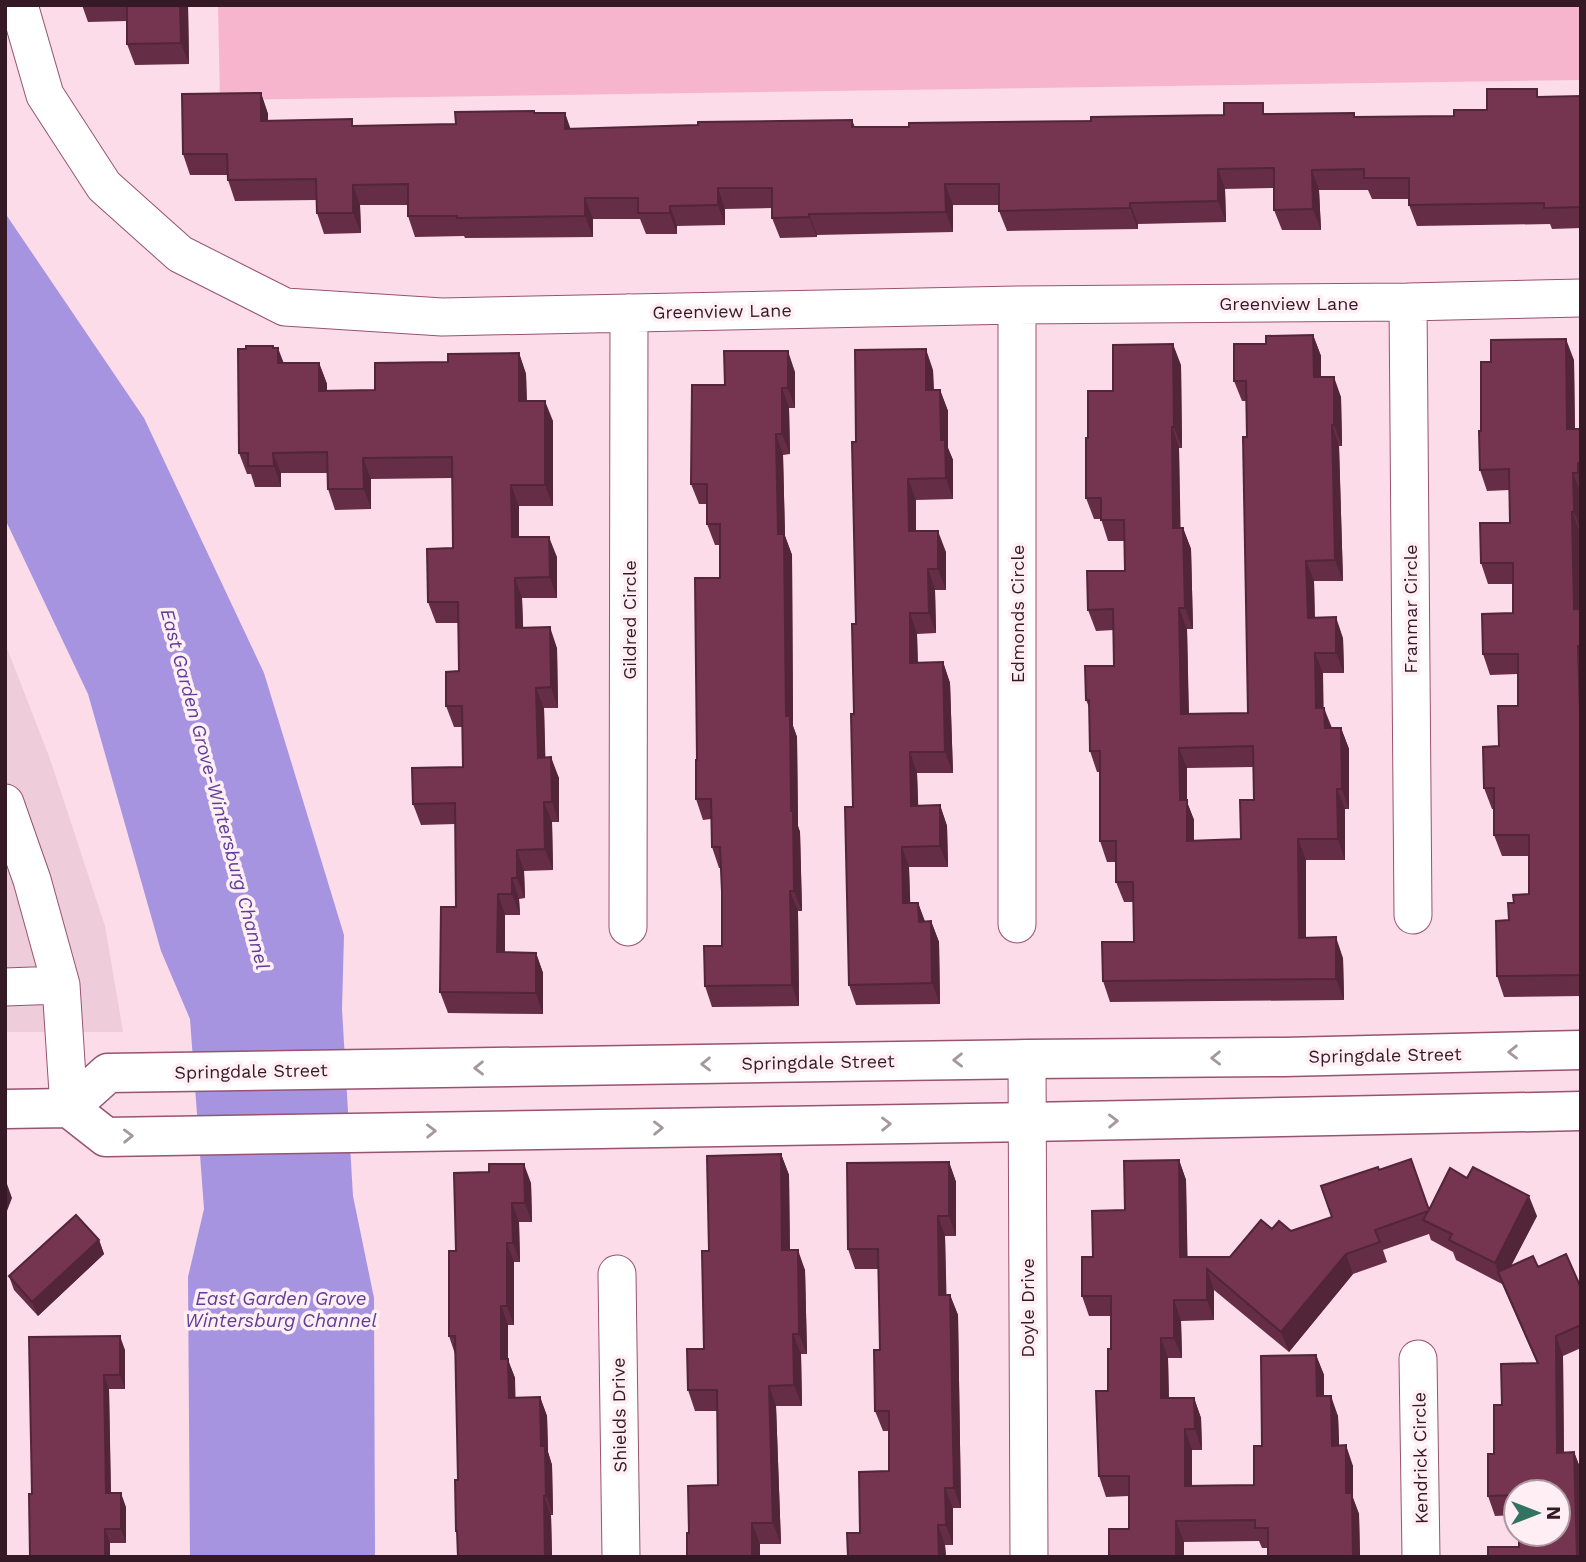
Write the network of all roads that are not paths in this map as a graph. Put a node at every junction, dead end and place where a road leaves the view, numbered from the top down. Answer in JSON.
{"nodes":[{"id":1,"x":19,"y":5,"type":"edge"},
{"id":2,"x":1581,"y":298,"type":"edge"},
{"id":3,"x":1408,"y":302,"type":"junction"},
{"id":4,"x":1017,"y":305,"type":"junction"},
{"id":5,"x":629,"y":313,"type":"junction"},
{"id":6,"x":5,"y":803,"type":"edge"},
{"id":7,"x":1413,"y":915,"type":"dead end"},
{"id":8,"x":1017,"y":924,"type":"dead end"},
{"id":9,"x":628,"y":927,"type":"dead end"},
{"id":10,"x":61,"y":985,"type":"junction"},
{"id":11,"x":5,"y":987,"type":"edge"},
{"id":12,"x":1581,"y":1050,"type":"edge"},
{"id":13,"x":1027,"y":1059,"type":"junction"},
{"id":14,"x":69,"y":1108,"type":"junction"},
{"id":15,"x":5,"y":1110,"type":"edge"},
{"id":16,"x":1581,"y":1111,"type":"edge"},
{"id":17,"x":1027,"y":1122,"type":"junction"},
{"id":18,"x":617,"y":1274,"type":"dead end"},
{"id":19,"x":1418,"y":1359,"type":"dead end"},
{"id":20,"x":621,"y":1557,"type":"edge"},
{"id":21,"x":1029,"y":1557,"type":"edge"},
{"id":22,"x":1421,"y":1557,"type":"edge"}],
"edges":[{"from":1,"to":5,"type":"street","name":"Greenview Lane"},
{"from":2,"to":3,"type":"street","name":"Greenview Lane"},
{"from":3,"to":4,"type":"street","name":"Greenview Lane"},
{"from":3,"to":7,"type":"street","name":"Franmar Circle"},
{"from":4,"to":5,"type":"street","name":"Greenview Lane"},
{"from":4,"to":8,"type":"street","name":"Edmonds Circle"},
{"from":5,"to":9,"type":"street","name":"Gildred Circle"},
{"from":6,"to":10,"type":"street"},
{"from":10,"to":11,"type":"street"},
{"from":10,"to":14,"type":"street"},
{"from":12,"to":13,"type":"main road","name":"Springdale Street","one_way":true},
{"from":13,"to":14,"type":"main road","name":"Springdale Street","one_way":true},
{"from":13,"to":17,"type":"street","name":"Doyle Drive"},
{"from":14,"to":15,"type":"main road"},
{"from":14,"to":17,"type":"main road","one_way":true},
{"from":17,"to":16,"type":"main road","one_way":true},
{"from":17,"to":21,"type":"street","name":"Doyle Drive"},
{"from":18,"to":20,"type":"street","name":"Shields Drive"},
{"from":19,"to":22,"type":"street","name":"Kendrick Circle"}]}
